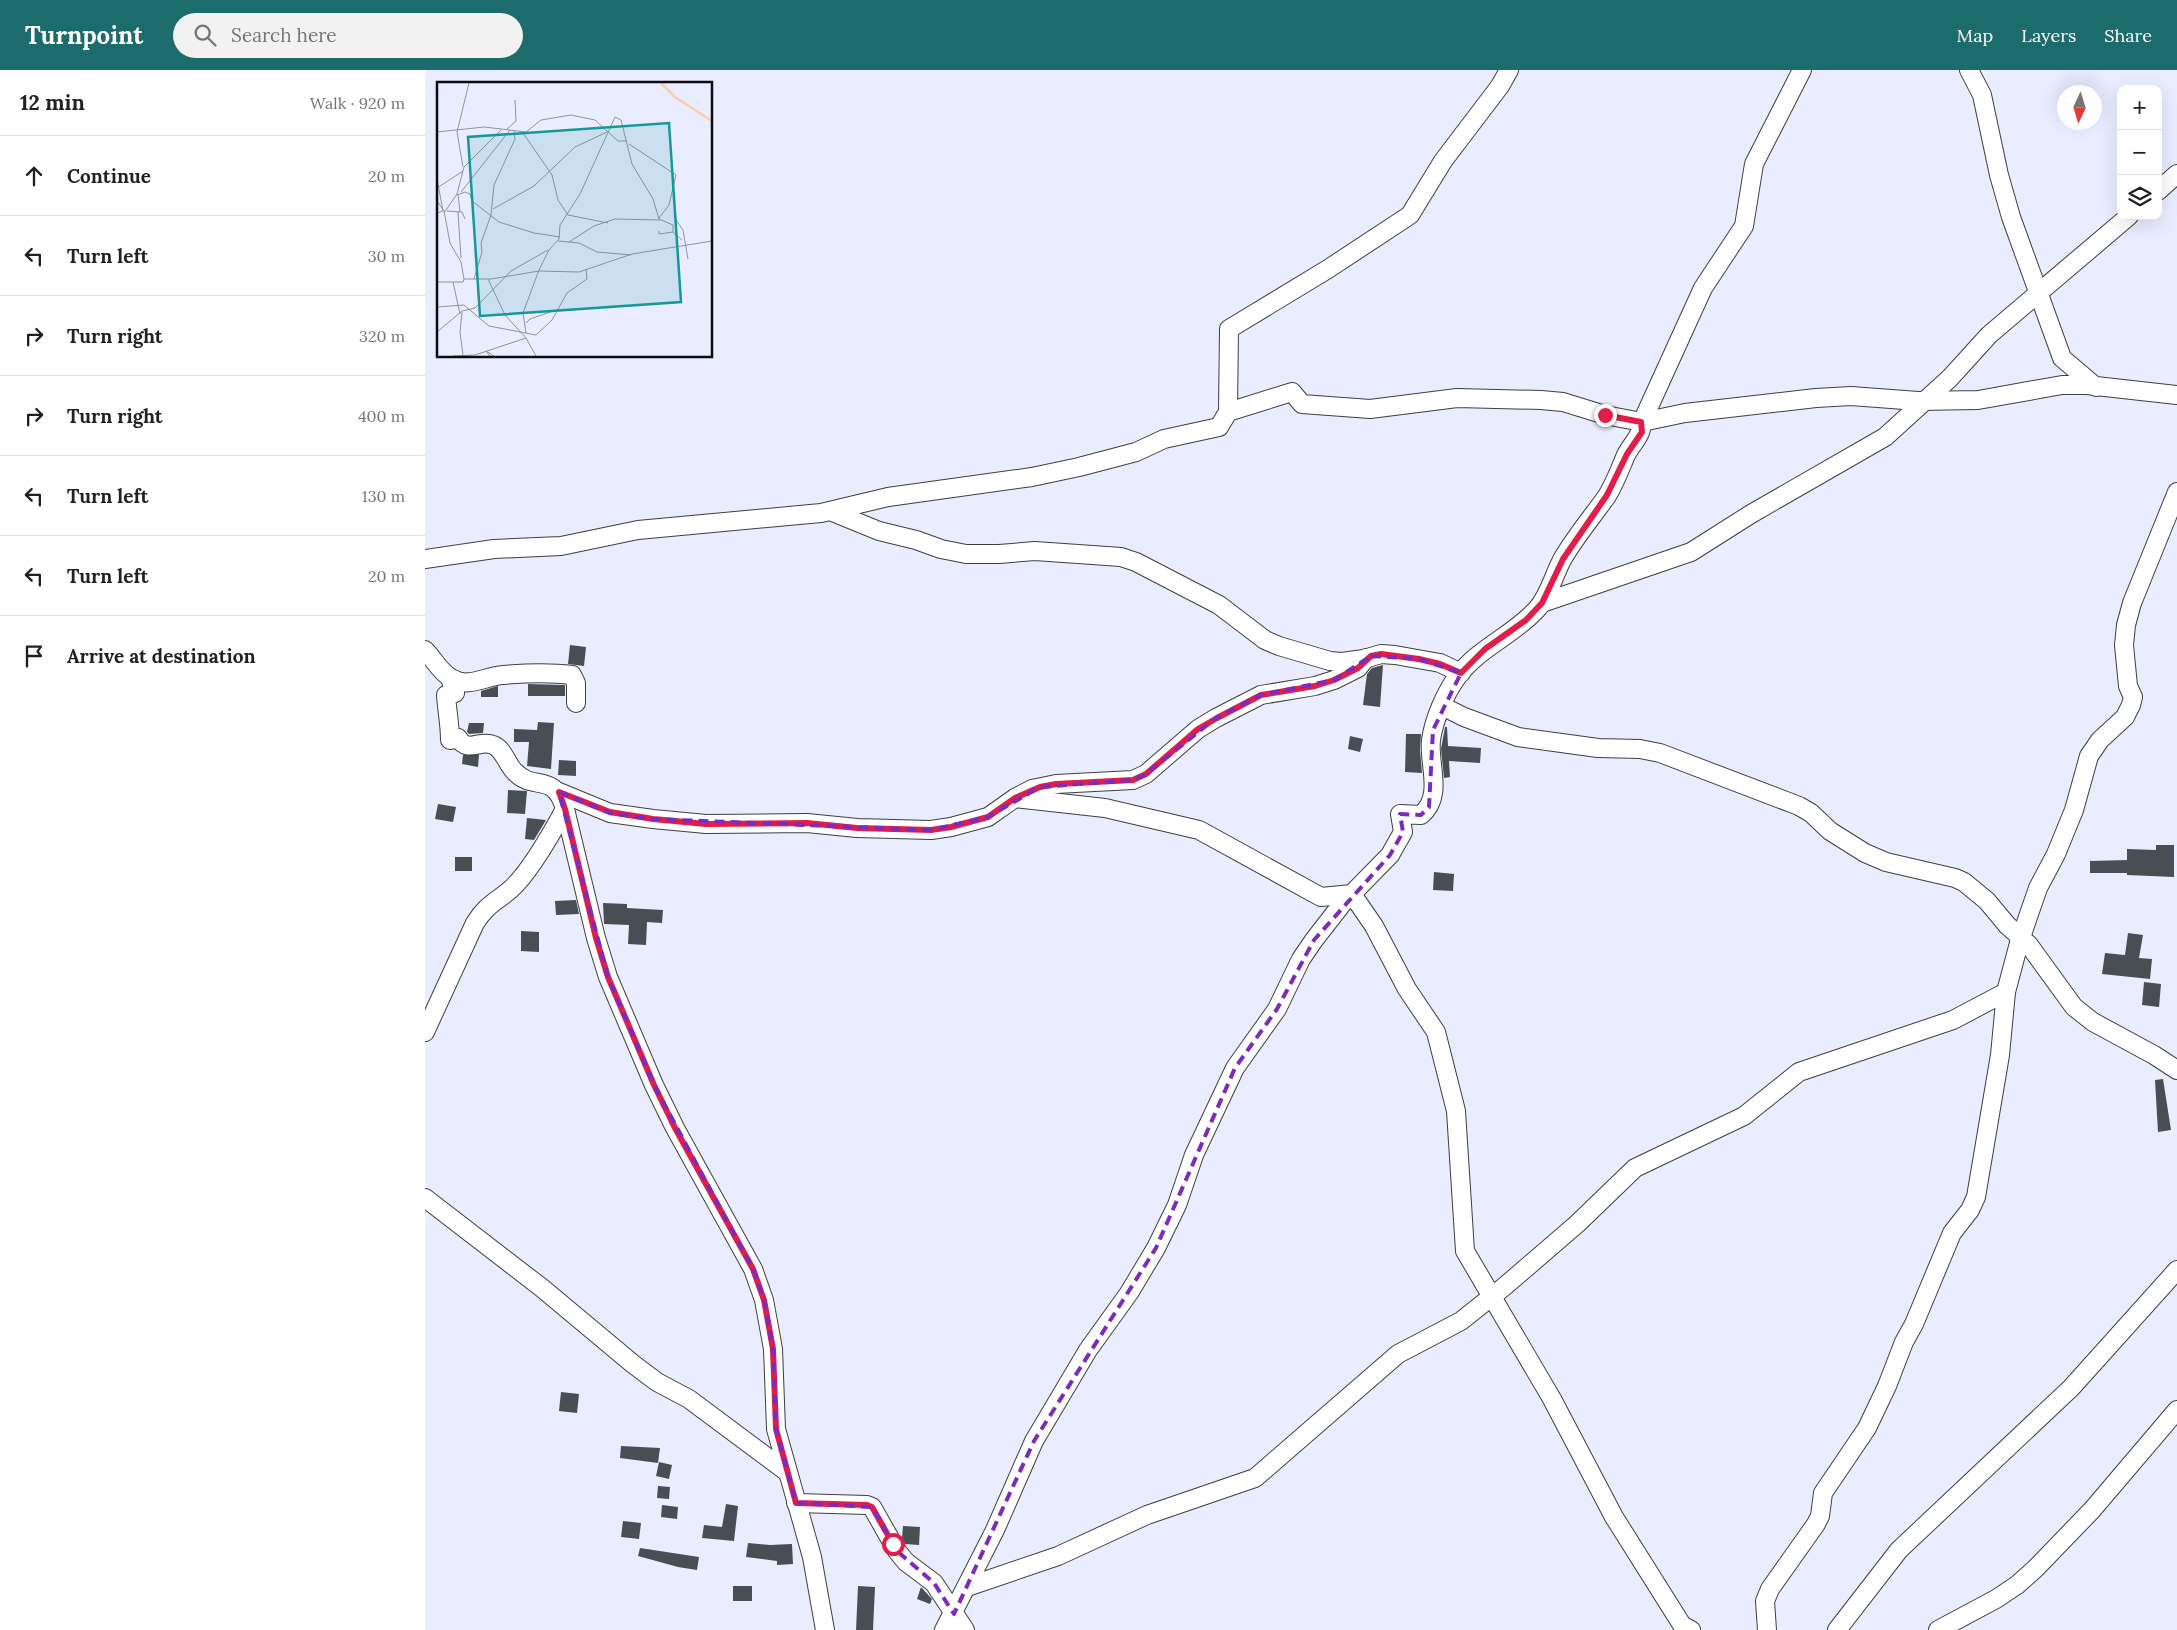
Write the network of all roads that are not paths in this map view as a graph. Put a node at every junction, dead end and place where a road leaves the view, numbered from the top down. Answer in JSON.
{"nodes":[{"id":1,"x":1525,"y":70,"type":"edge"},
{"id":2,"x":1802,"y":70,"type":"edge"},
{"id":3,"x":1969,"y":70,"type":"edge"},
{"id":4,"x":1507,"y":73,"type":"edge"},
{"id":5,"x":2177,"y":174,"type":"edge"},
{"id":6,"x":2162,"y":187,"type":"edge"},
{"id":7,"x":2124,"y":220,"type":"edge"},
{"id":8,"x":2039,"y":294,"type":"junction"},
{"id":9,"x":2096,"y":387,"type":"junction"},
{"id":10,"x":2177,"y":395,"type":"edge"},
{"id":11,"x":1925,"y":400,"type":"junction"},
{"id":12,"x":1228,"y":412,"type":"junction"},
{"id":13,"x":1641,"y":422,"type":"junction"},
{"id":14,"x":2177,"y":492,"type":"edge"},
{"id":15,"x":830,"y":511,"type":"junction"},
{"id":16,"x":425,"y":560,"type":"edge"},
{"id":17,"x":1542,"y":603,"type":"junction"},
{"id":18,"x":425,"y":650,"type":"edge"},
{"id":19,"x":1366,"y":658,"type":"junction"},
{"id":20,"x":1461,"y":673,"type":"junction"},
{"id":21,"x":451,"y":678,"type":"junction"},
{"id":22,"x":576,"y":703,"type":"dead end"},
{"id":23,"x":1442,"y":706,"type":"junction"},
{"id":24,"x":559,"y":792,"type":"junction"},
{"id":25,"x":1015,"y":798,"type":"junction"},
{"id":26,"x":565,"y":809,"type":"junction"},
{"id":27,"x":1352,"y":894,"type":"junction"},
{"id":28,"x":2021,"y":937,"type":"junction"},
{"id":29,"x":2006,"y":992,"type":"junction"},
{"id":30,"x":425,"y":1032,"type":"edge"},
{"id":31,"x":2177,"y":1070,"type":"edge"},
{"id":32,"x":425,"y":1198,"type":"edge"},
{"id":33,"x":2177,"y":1270,"type":"edge"},
{"id":34,"x":1491,"y":1298,"type":"junction"},
{"id":35,"x":2177,"y":1410,"type":"edge"},
{"id":36,"x":787,"y":1472,"type":"junction"},
{"id":37,"x":796,"y":1503,"type":"junction"},
{"id":38,"x":967,"y":1587,"type":"junction"},
{"id":39,"x":954,"y":1614,"type":"junction"},
{"id":40,"x":825,"y":1630,"type":"edge"},
{"id":41,"x":944,"y":1630,"type":"edge"},
{"id":42,"x":965,"y":1630,"type":"edge"},
{"id":43,"x":1691,"y":1630,"type":"edge"},
{"id":44,"x":1767,"y":1630,"type":"edge"},
{"id":45,"x":1837,"y":1630,"type":"edge"},
{"id":46,"x":1938,"y":1630,"type":"edge"}],
"edges":[{"from":1,"to":4,"type":"street"},
{"from":2,"to":13,"type":"street"},
{"from":3,"to":8,"type":"street"},
{"from":4,"to":12,"type":"street"},
{"from":5,"to":6,"type":"street"},
{"from":7,"to":8,"type":"street"},
{"from":8,"to":9,"type":"street"},
{"from":8,"to":11,"type":"street"},
{"from":9,"to":10,"type":"street"},
{"from":9,"to":11,"type":"street"},
{"from":11,"to":13,"type":"street"},
{"from":11,"to":17,"type":"street"},
{"from":12,"to":13,"type":"street"},
{"from":12,"to":15,"type":"street"},
{"from":13,"to":17,"type":"street"},
{"from":14,"to":28,"type":"street"},
{"from":15,"to":16,"type":"street"},
{"from":15,"to":19,"type":"street"},
{"from":17,"to":20,"type":"street"},
{"from":18,"to":21,"type":"street"},
{"from":19,"to":20,"type":"street"},
{"from":19,"to":25,"type":"street"},
{"from":20,"to":23,"type":"street"},
{"from":21,"to":22,"type":"street"},
{"from":21,"to":24,"type":"street"},
{"from":23,"to":27,"type":"street"},
{"from":23,"to":28,"type":"street"},
{"from":24,"to":25,"type":"street"},
{"from":24,"to":26,"type":"street"},
{"from":25,"to":27,"type":"street"},
{"from":26,"to":30,"type":"street"},
{"from":26,"to":36,"type":"street"},
{"from":27,"to":34,"type":"street"},
{"from":27,"to":38,"type":"street"},
{"from":28,"to":29,"type":"street"},
{"from":28,"to":31,"type":"street"},
{"from":29,"to":34,"type":"street"},
{"from":29,"to":44,"type":"street"},
{"from":32,"to":36,"type":"street"},
{"from":33,"to":45,"type":"street"},
{"from":34,"to":38,"type":"street"},
{"from":34,"to":43,"type":"street"},
{"from":35,"to":46,"type":"street"},
{"from":36,"to":37,"type":"street"},
{"from":37,"to":39,"type":"street"},
{"from":37,"to":40,"type":"street"},
{"from":38,"to":39,"type":"street"},
{"from":39,"to":41,"type":"street"},
{"from":39,"to":42,"type":"street"}]}
